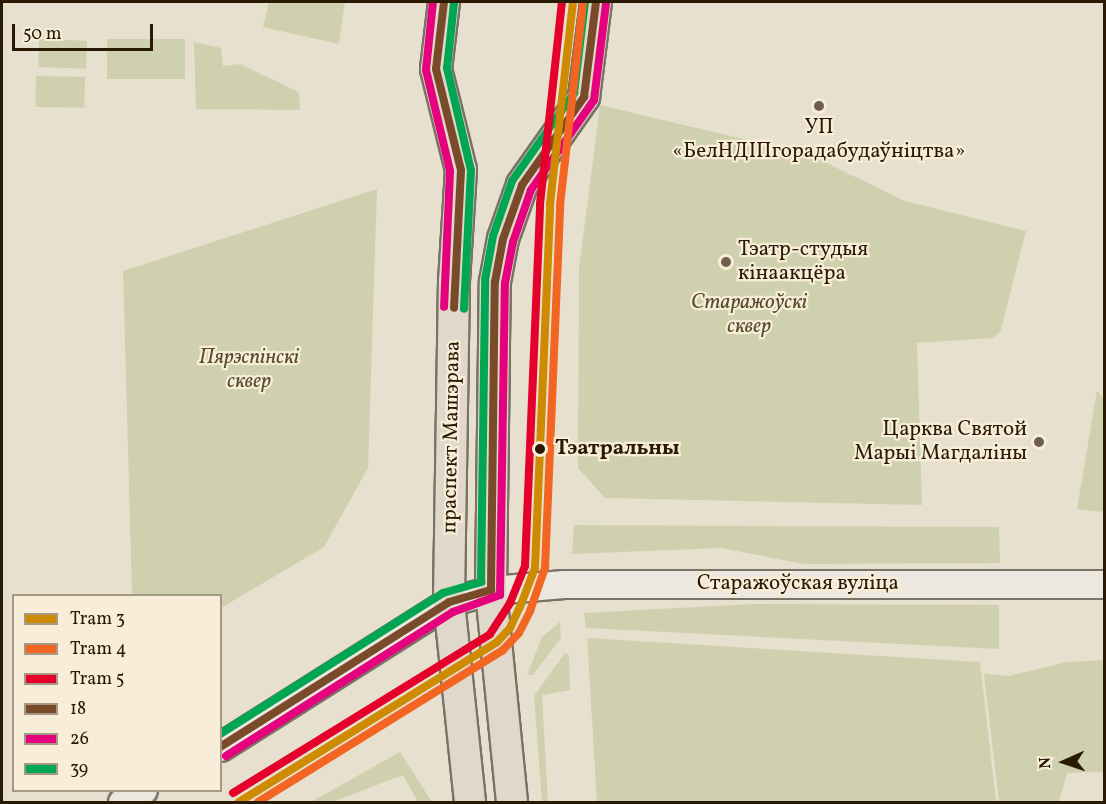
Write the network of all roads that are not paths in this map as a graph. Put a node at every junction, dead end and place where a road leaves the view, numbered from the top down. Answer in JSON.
{"nodes":[{"id":1,"x":444,"y":2,"type":"edge"},
{"id":2,"x":596,"y":2,"type":"edge"},
{"id":3,"x":1104,"y":584,"type":"edge"},
{"id":4,"x":491,"y":590,"type":"junction"},
{"id":5,"x":449,"y":602,"type":"junction"},
{"id":6,"x":222,"y":746,"type":"edge"},
{"id":7,"x":140,"y":792,"type":"edge"},
{"id":8,"x":122,"y":802,"type":"edge"},
{"id":9,"x":470,"y":802,"type":"edge"},
{"id":10,"x":512,"y":802,"type":"edge"}],
"edges":[{"from":1,"to":5,"type":"main road","name":"праспект Машэрава"},
{"from":2,"to":4,"type":"main road","name":"праспект Машэрава"},
{"from":3,"to":4,"type":"main road","name":"Старажоўская вуліца"},
{"from":4,"to":5,"type":"main road","name":"Старажоўская вуліца"},
{"from":4,"to":10,"type":"main road","name":"праспект Машэрава"},
{"from":5,"to":6,"type":"main road","name":"Старажоўская вуліца"},
{"from":5,"to":9,"type":"main road","name":"праспект Машэрава"},
{"from":7,"to":8,"type":"main road"}]}
